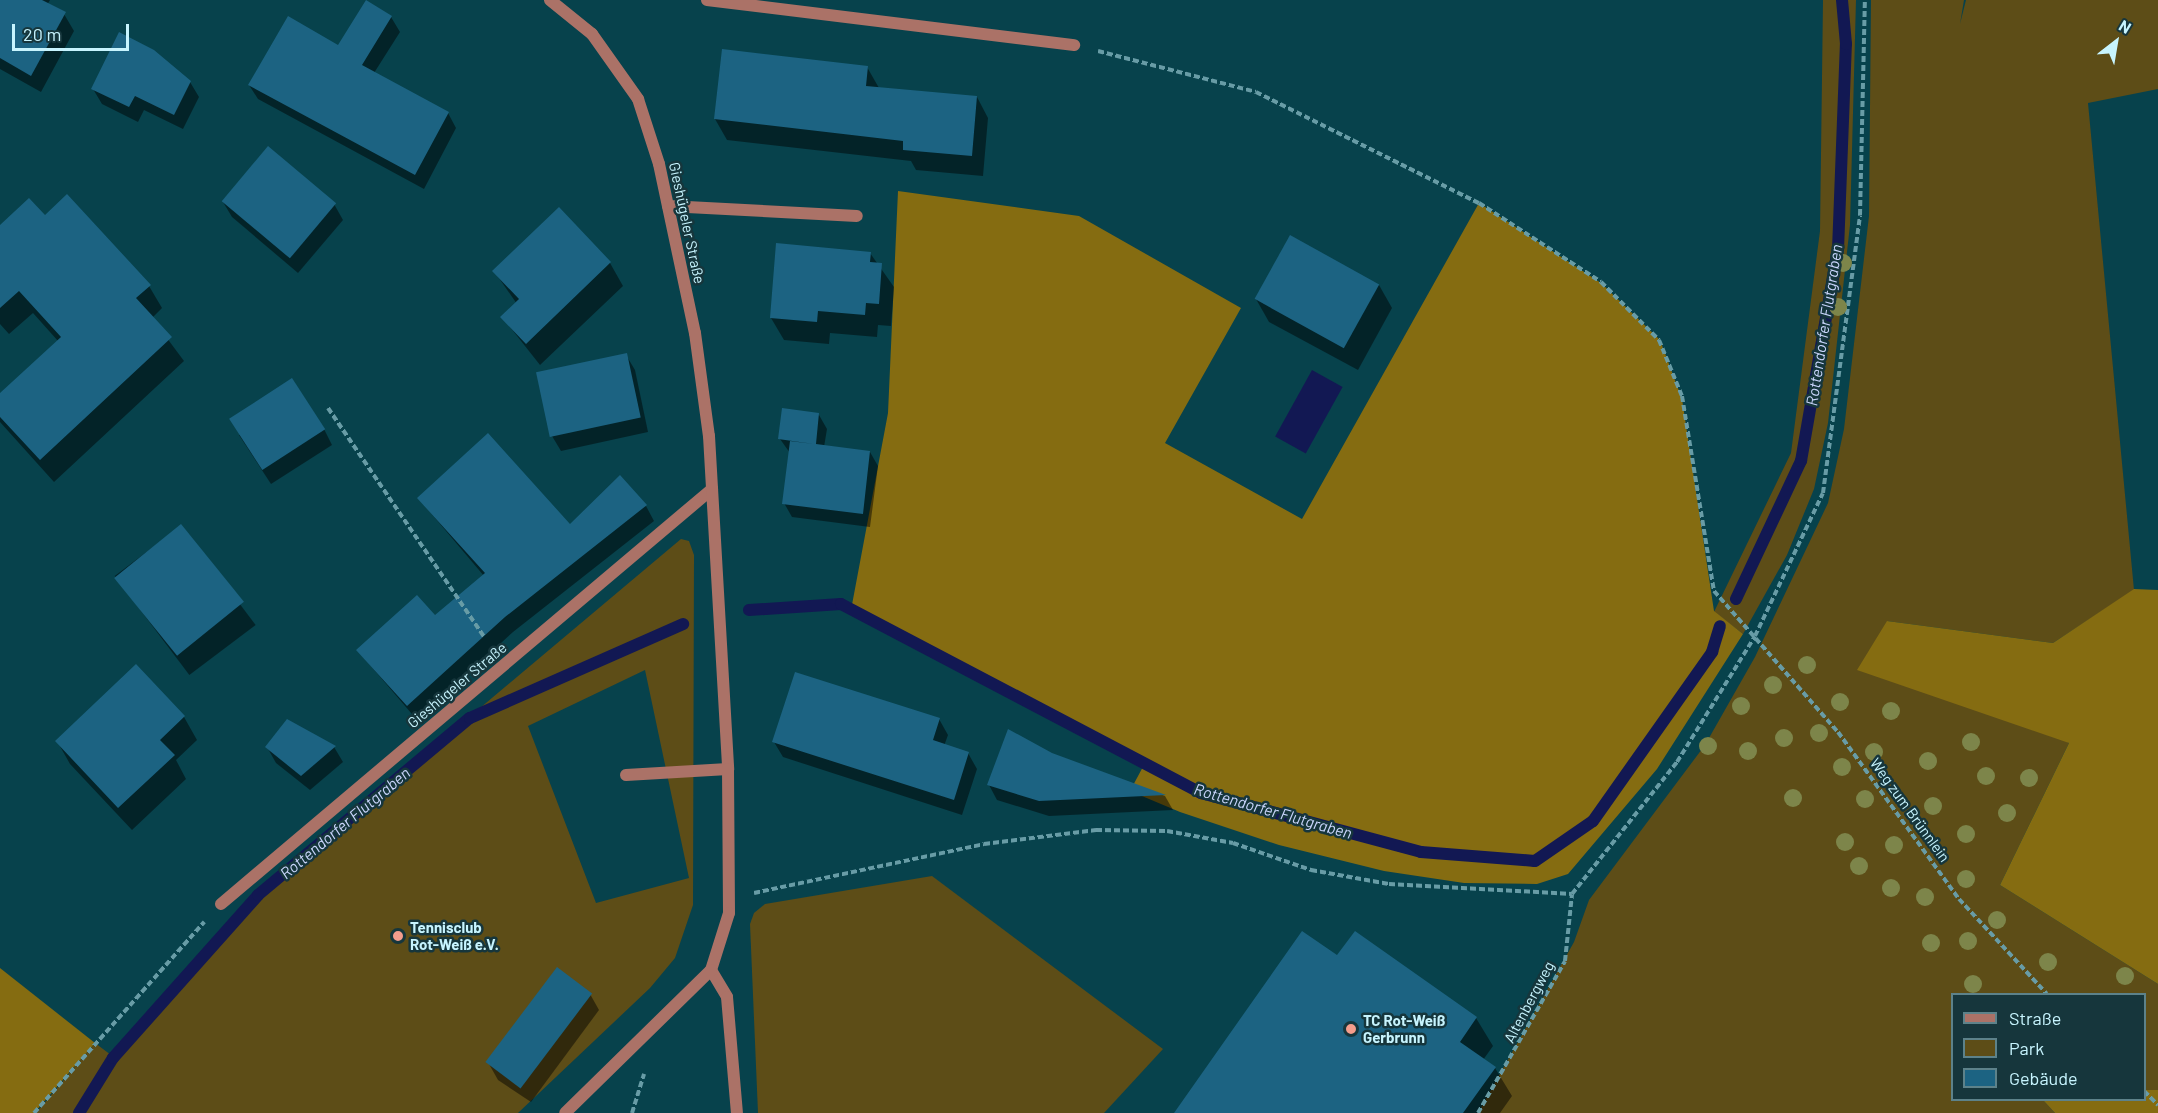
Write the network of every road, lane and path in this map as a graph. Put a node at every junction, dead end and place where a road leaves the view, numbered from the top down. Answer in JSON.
{"nodes":[{"id":1,"x":550,"y":0,"type":"edge"},
{"id":2,"x":707,"y":0,"type":"edge"},
{"id":3,"x":1865,"y":0,"type":"edge"},
{"id":4,"x":1074,"y":45,"type":"joint"},
{"id":5,"x":668,"y":206,"type":"junction"},
{"id":6,"x":857,"y":216,"type":"dead end"},
{"id":7,"x":328,"y":408,"type":"dead end"},
{"id":8,"x":712,"y":489,"type":"junction"},
{"id":9,"x":1755,"y":636,"type":"junction"},
{"id":10,"x":485,"y":638,"type":"dead end"},
{"id":11,"x":728,"y":769,"type":"junction"},
{"id":12,"x":626,"y":775,"type":"dead end"},
{"id":13,"x":1572,"y":894,"type":"junction"},
{"id":14,"x":730,"y":898,"type":"junction"},
{"id":15,"x":221,"y":904,"type":"joint"},
{"id":16,"x":711,"y":970,"type":"junction"},
{"id":17,"x":2046,"y":993,"type":"edge"},
{"id":18,"x":2146,"y":1092,"type":"edge"},
{"id":19,"x":2158,"y":1105,"type":"edge"},
{"id":20,"x":34,"y":1113,"type":"edge"},
{"id":21,"x":565,"y":1113,"type":"edge"},
{"id":22,"x":737,"y":1113,"type":"edge"},
{"id":23,"x":1478,"y":1113,"type":"edge"}],
"edges":[{"from":1,"to":5,"type":"street","name":"Gieshügeler Straße"},
{"from":2,"to":4,"type":"street"},
{"from":3,"to":9,"type":"path"},
{"from":4,"to":9,"type":"path","name":"Weg zum Brünnlein"},
{"from":5,"to":6,"type":"street"},
{"from":5,"to":8,"type":"street","name":"Gieshügeler Straße"},
{"from":7,"to":10,"type":"path"},
{"from":8,"to":11,"type":"street","name":"Gieshügeler Straße"},
{"from":8,"to":15,"type":"street","name":"Gieshügeler Straße"},
{"from":9,"to":13,"type":"path"},
{"from":9,"to":17,"type":"path","name":"Weg zum Brünnlein"},
{"from":11,"to":12,"type":"street"},
{"from":11,"to":14,"type":"street","name":"Gieshügeler Straße"},
{"from":13,"to":14,"type":"path"},
{"from":13,"to":23,"type":"path","name":"Altenbergweg"},
{"from":14,"to":16,"type":"street","name":"Gieshügeler Straße"},
{"from":15,"to":20,"type":"path"},
{"from":16,"to":21,"type":"street"},
{"from":16,"to":22,"type":"street"},
{"from":18,"to":19,"type":"path"}]}
